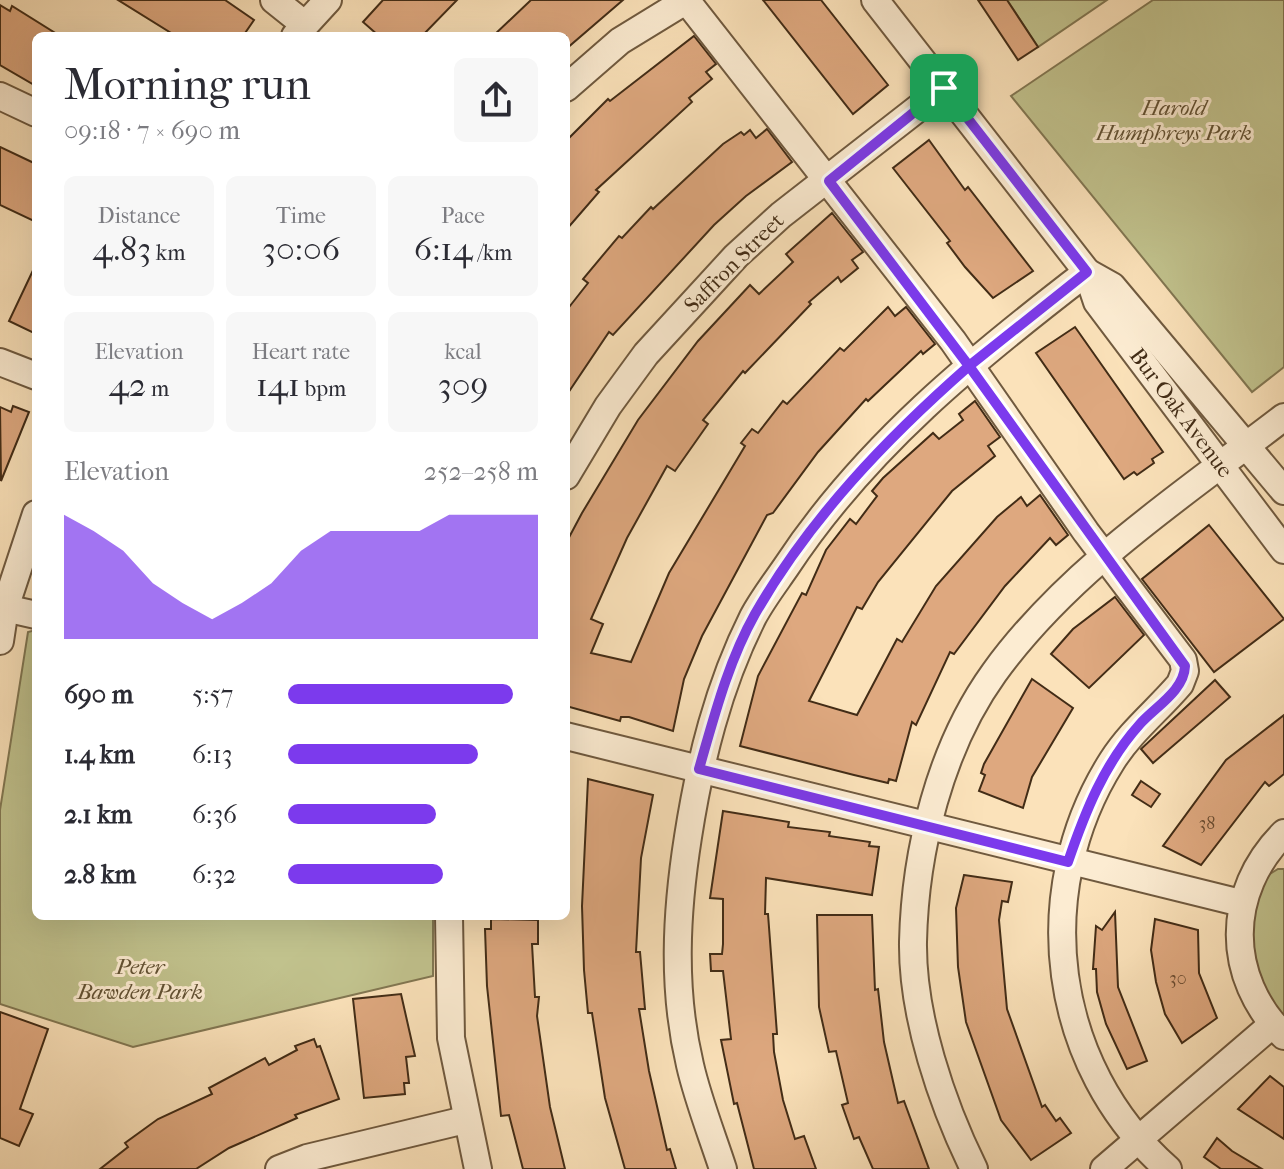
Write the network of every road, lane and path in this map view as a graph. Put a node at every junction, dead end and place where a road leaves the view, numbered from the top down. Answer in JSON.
{"nodes":[{"id":1,"x":274,"y":0,"type":"edge"},
{"id":2,"x":328,"y":0,"type":"edge"},
{"id":3,"x":687,"y":0,"type":"edge"},
{"id":4,"x":875,"y":0,"type":"edge"},
{"id":5,"x":300,"y":30,"type":"edge"},
{"id":6,"x":570,"y":85,"type":"edge"},
{"id":7,"x":944,"y":88,"type":"junction"},
{"id":8,"x":0,"y":96,"type":"edge"},
{"id":9,"x":32,"y":111,"type":"edge"},
{"id":10,"x":829,"y":181,"type":"junction"},
{"id":11,"x":1087,"y":272,"type":"junction"},
{"id":12,"x":0,"y":362,"type":"edge"},
{"id":13,"x":969,"y":366,"type":"junction"},
{"id":14,"x":32,"y":374,"type":"edge"},
{"id":15,"x":1284,"y":417,"type":"edge"},
{"id":16,"x":1247,"y":445,"type":"junction"},
{"id":17,"x":1220,"y":465,"type":"junction"},
{"id":18,"x":570,"y":469,"type":"edge"},
{"id":19,"x":1284,"y":491,"type":"edge"},
{"id":20,"x":32,"y":525,"type":"edge"},
{"id":21,"x":1284,"y":550,"type":"edge"},
{"id":22,"x":1105,"y":557,"type":"junction"},
{"id":23,"x":3,"y":608,"type":"edge"},
{"id":24,"x":32,"y":614,"type":"edge"},
{"id":25,"x":0,"y":641,"type":"edge"},
{"id":26,"x":570,"y":737,"type":"edge"},
{"id":27,"x":699,"y":769,"type":"junction"},
{"id":28,"x":927,"y":825,"type":"junction"},
{"id":29,"x":1284,"y":833,"type":"edge"},
{"id":30,"x":1068,"y":862,"type":"junction"},
{"id":31,"x":1241,"y":903,"type":"junction"},
{"id":32,"x":449,"y":920,"type":"edge"},
{"id":33,"x":1278,"y":1030,"type":"edge"},
{"id":34,"x":465,"y":1120,"type":"junction"},
{"id":35,"x":1138,"y":1140,"type":"junction"},
{"id":36,"x":279,"y":1169,"type":"edge"},
{"id":37,"x":478,"y":1169,"type":"edge"},
{"id":38,"x":723,"y":1169,"type":"edge"},
{"id":39,"x":974,"y":1169,"type":"edge"},
{"id":40,"x":1104,"y":1169,"type":"edge"},
{"id":41,"x":1168,"y":1169,"type":"edge"}],
"edges":[{"from":1,"to":5,"type":"street"},
{"from":2,"to":5,"type":"street"},
{"from":3,"to":6,"type":"street"},
{"from":3,"to":10,"type":"street"},
{"from":4,"to":7,"type":"street","name":"Bur Oak Avenue"},
{"from":7,"to":10,"type":"street","name":"Saffron Street"},
{"from":7,"to":11,"type":"street","name":"Bur Oak Avenue"},
{"from":8,"to":9,"type":"street"},
{"from":10,"to":13,"type":"street"},
{"from":10,"to":18,"type":"street","name":"Saffron Street"},
{"from":11,"to":13,"type":"street"},
{"from":11,"to":16,"type":"street","name":"Bur Oak Avenue"},
{"from":11,"to":17,"type":"street","name":"Bur Oak Avenue"},
{"from":12,"to":14,"type":"street"},
{"from":13,"to":22,"type":"street"},
{"from":13,"to":27,"type":"street"},
{"from":15,"to":16,"type":"street"},
{"from":16,"to":17,"type":"street"},
{"from":16,"to":19,"type":"street","name":"Bur Oak Avenue"},
{"from":17,"to":21,"type":"street","name":"Bur Oak Avenue"},
{"from":17,"to":22,"type":"street"},
{"from":20,"to":23,"type":"street"},
{"from":22,"to":28,"type":"street"},
{"from":22,"to":30,"type":"street"},
{"from":23,"to":24,"type":"street"},
{"from":23,"to":25,"type":"street"},
{"from":26,"to":27,"type":"street"},
{"from":27,"to":28,"type":"street"},
{"from":27,"to":38,"type":"street"},
{"from":28,"to":30,"type":"street"},
{"from":28,"to":39,"type":"street"},
{"from":29,"to":31,"type":"street"},
{"from":30,"to":31,"type":"street"},
{"from":30,"to":35,"type":"street"},
{"from":31,"to":33,"type":"street"},
{"from":32,"to":34,"type":"street"},
{"from":33,"to":35,"type":"street"},
{"from":34,"to":36,"type":"street"},
{"from":34,"to":37,"type":"street"},
{"from":35,"to":40,"type":"street"},
{"from":35,"to":41,"type":"street"}]}
